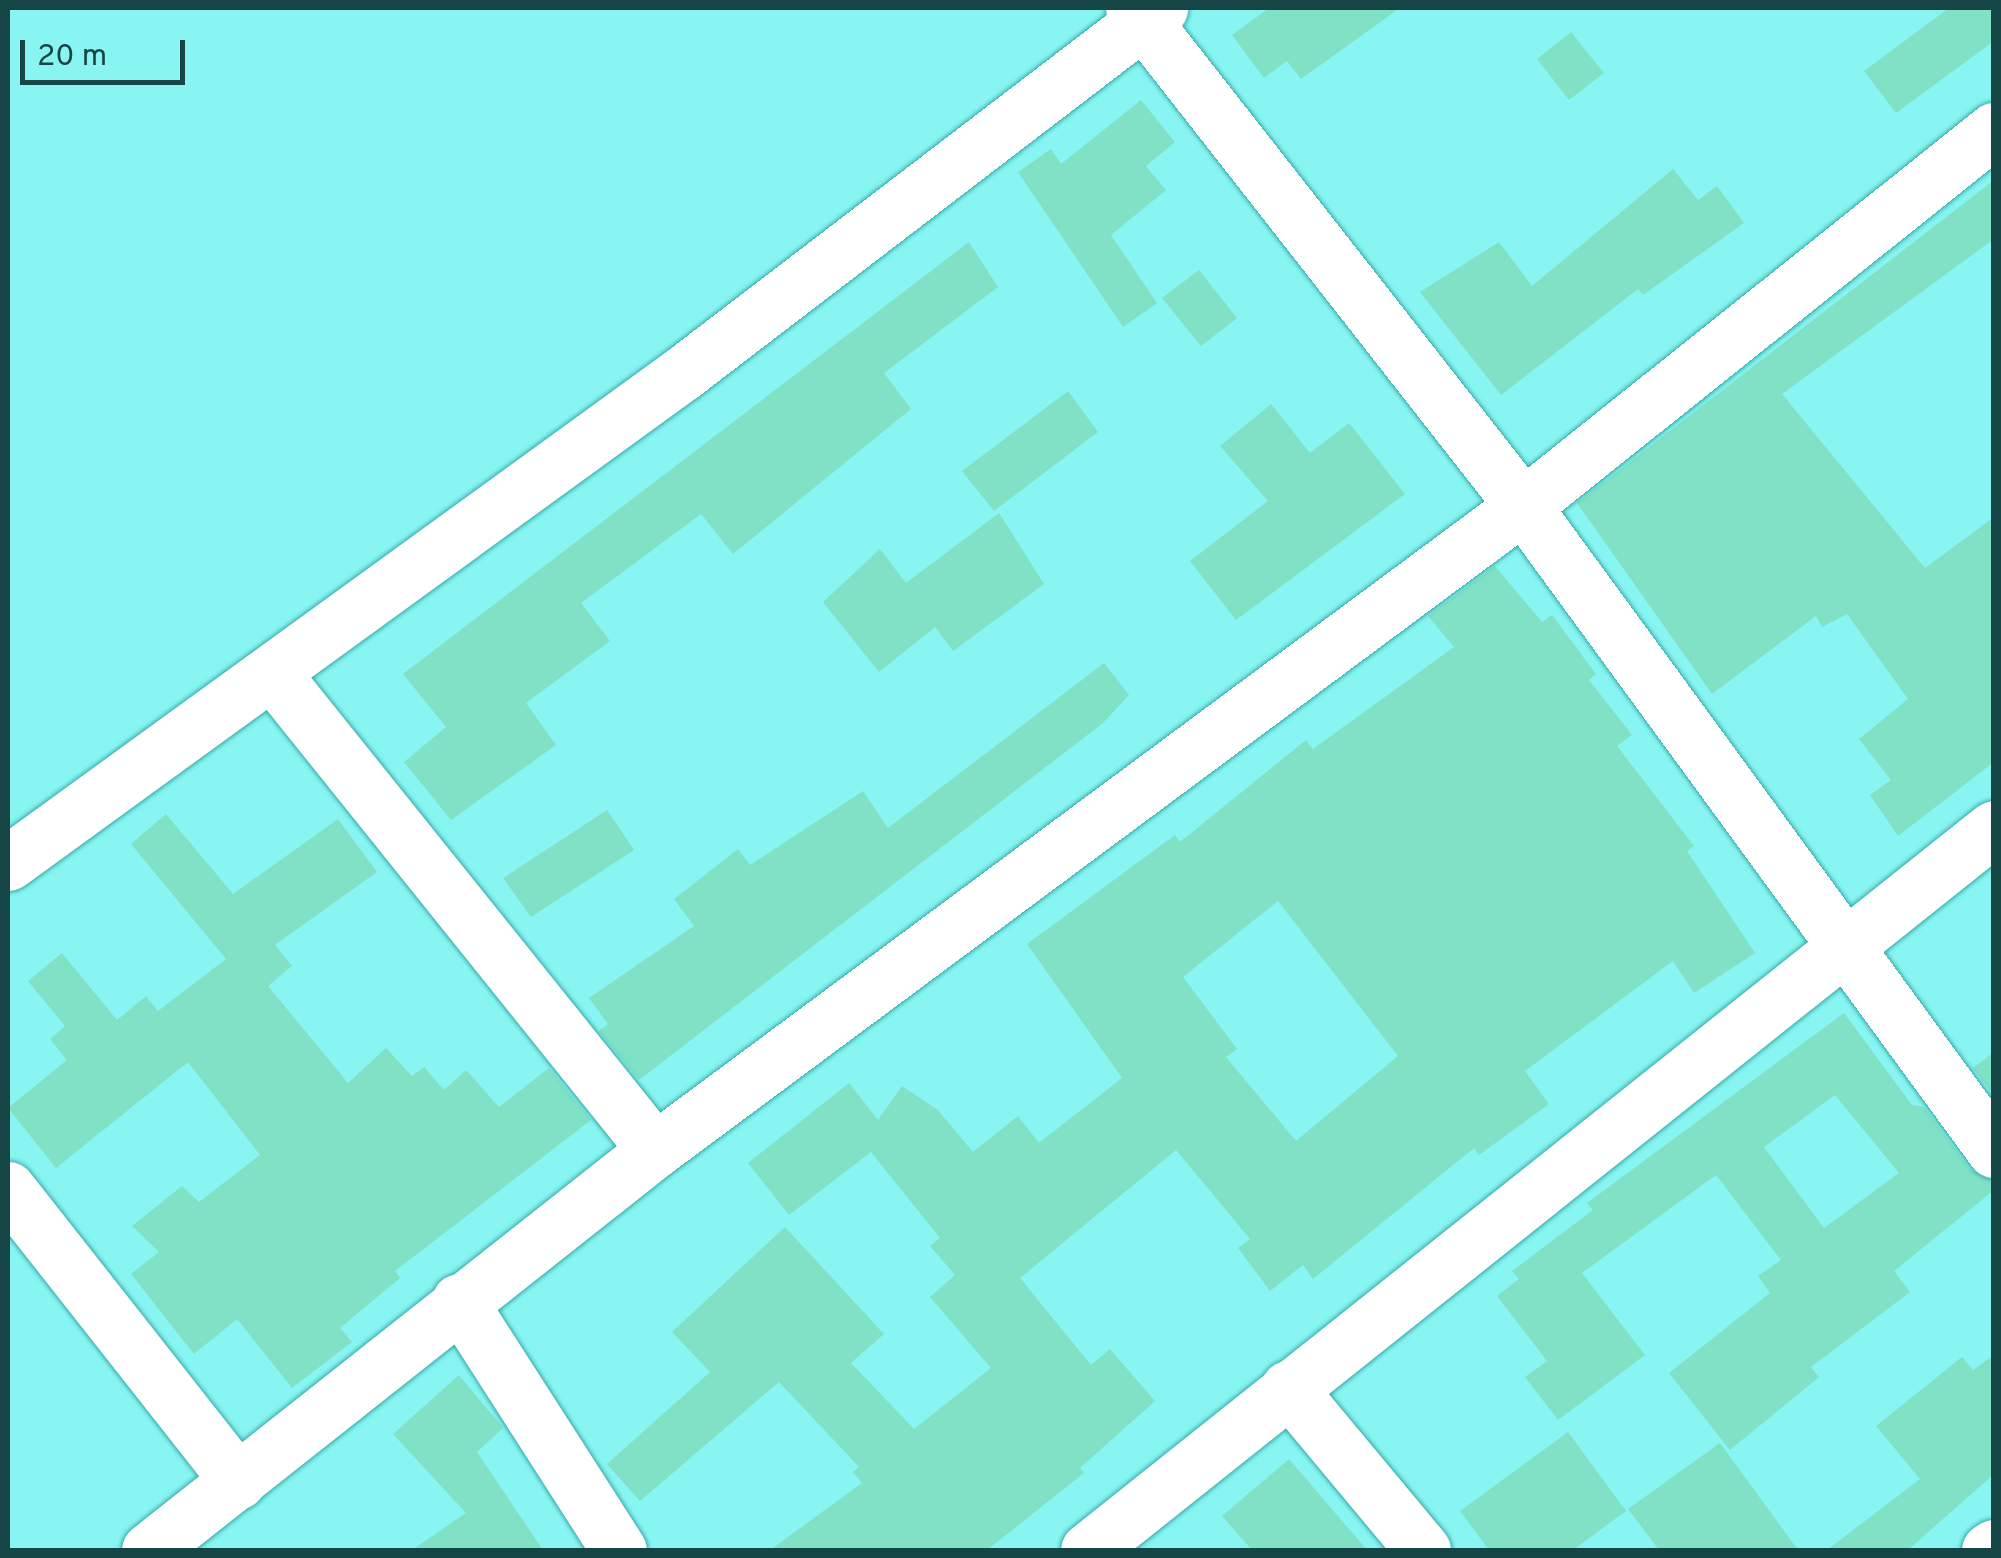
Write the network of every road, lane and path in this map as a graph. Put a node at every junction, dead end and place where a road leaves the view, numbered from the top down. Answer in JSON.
{"nodes":[{"id":1,"x":1146,"y":12,"type":"edge"},
{"id":2,"x":1994,"y":130,"type":"edge"},
{"id":3,"x":1523,"y":506,"type":"junction"},
{"id":4,"x":273,"y":674,"type":"junction"},
{"id":5,"x":1994,"y":828,"type":"edge"},
{"id":6,"x":8,"y":863,"type":"edge"},
{"id":7,"x":1838,"y":947,"type":"junction"},
{"id":8,"x":655,"y":1150,"type":"junction"},
{"id":9,"x":1994,"y":1150,"type":"edge"},
{"id":10,"x":8,"y":1189,"type":"edge"},
{"id":11,"x":459,"y":1301,"type":"junction"},
{"id":12,"x":1288,"y":1388,"type":"junction"},
{"id":13,"x":238,"y":1480,"type":"junction"},
{"id":14,"x":149,"y":1550,"type":"edge"},
{"id":15,"x":619,"y":1550,"type":"edge"},
{"id":16,"x":1088,"y":1550,"type":"edge"},
{"id":17,"x":1422,"y":1550,"type":"edge"}],
"edges":[{"from":1,"to":3,"type":"street"},
{"from":1,"to":4,"type":"street"},
{"from":2,"to":3,"type":"street"},
{"from":3,"to":7,"type":"street"},
{"from":3,"to":8,"type":"street"},
{"from":4,"to":6,"type":"street"},
{"from":4,"to":8,"type":"street"},
{"from":5,"to":7,"type":"street"},
{"from":7,"to":9,"type":"street"},
{"from":7,"to":12,"type":"street"},
{"from":8,"to":11,"type":"street"},
{"from":10,"to":13,"type":"street"},
{"from":11,"to":13,"type":"street"},
{"from":11,"to":15,"type":"street"},
{"from":12,"to":16,"type":"street"},
{"from":12,"to":17,"type":"street"},
{"from":13,"to":14,"type":"street"}]}
